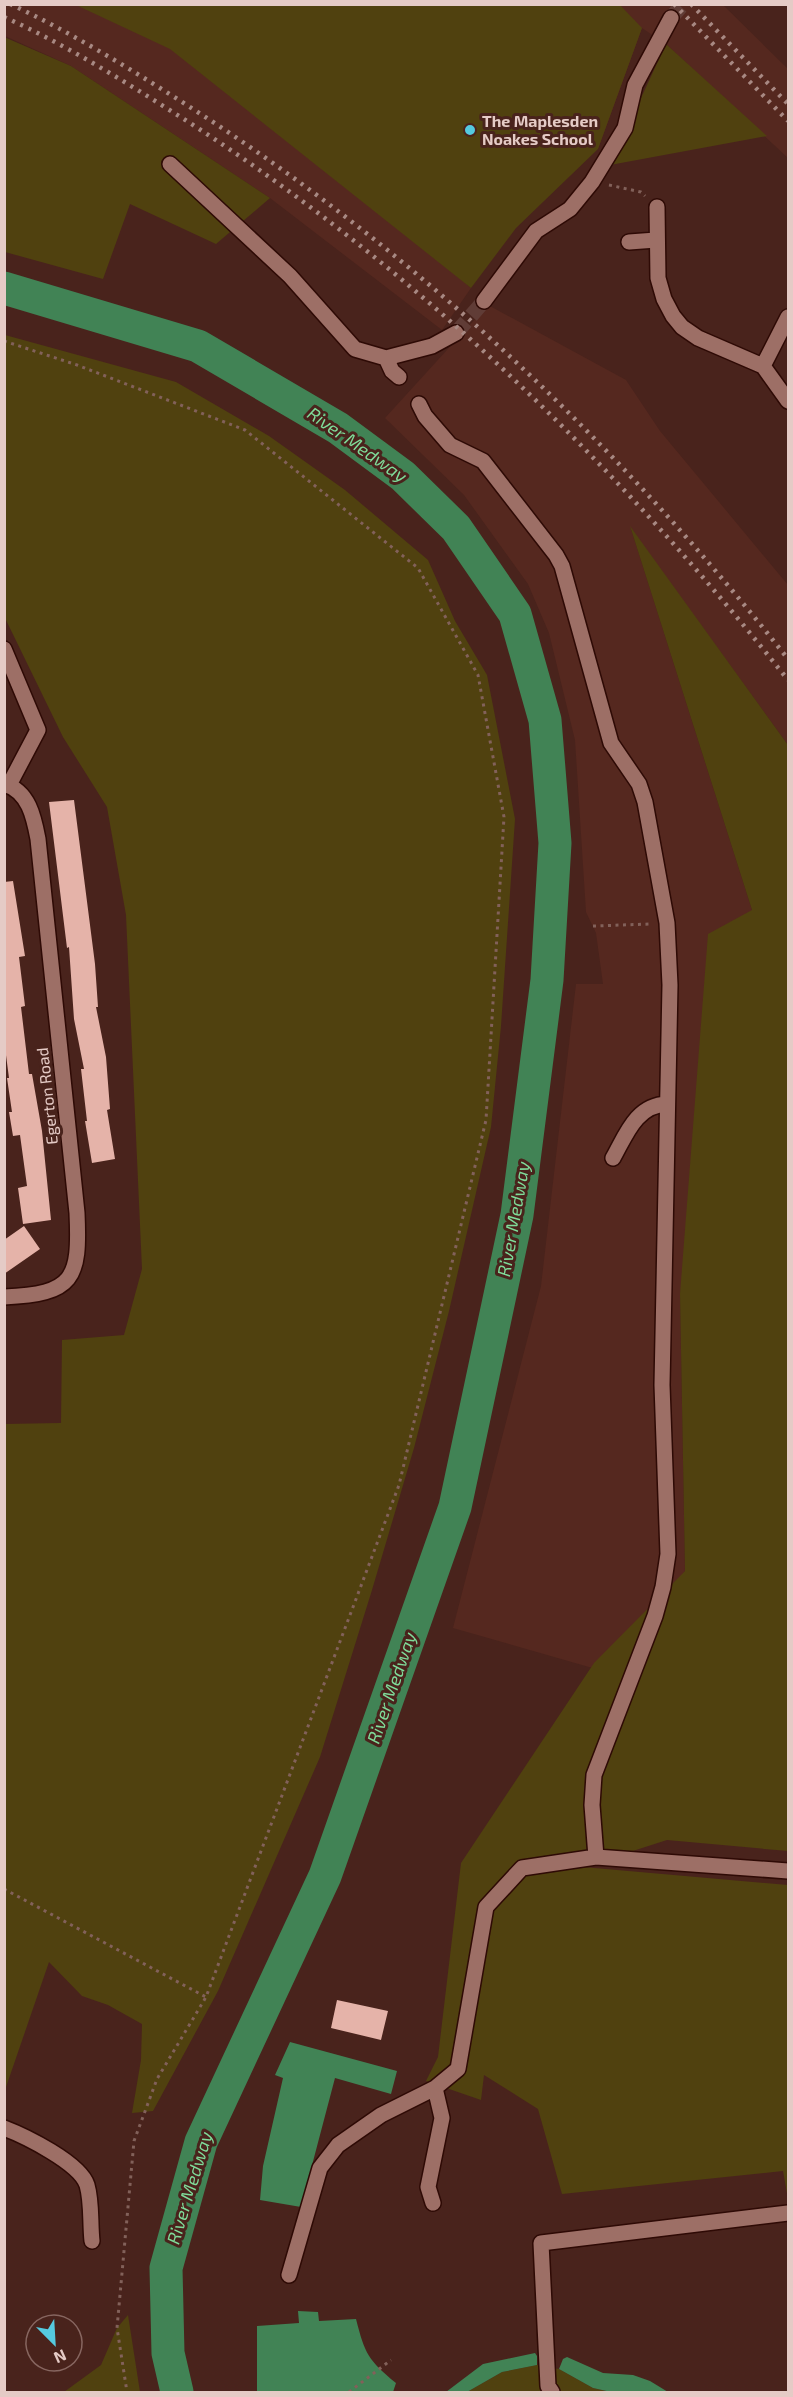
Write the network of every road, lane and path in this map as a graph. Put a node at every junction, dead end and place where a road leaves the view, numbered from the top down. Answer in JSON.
{"nodes":[{"id":1,"x":671,"y":18,"type":"tunnel mouth"},
{"id":2,"x":170,"y":164,"type":"dead end"},
{"id":3,"x":592,"y":182,"type":"junction"},
{"id":4,"x":657,"y":207,"type":"joint"},
{"id":5,"x":656,"y":240,"type":"junction"},
{"id":6,"x":629,"y":242,"type":"dead end"},
{"id":7,"x":484,"y":301,"type":"tunnel mouth"},
{"id":8,"x":789,"y":317,"type":"edge"},
{"id":9,"x":456,"y":333,"type":"tunnel mouth"},
{"id":10,"x":4,"y":341,"type":"edge"},
{"id":11,"x":386,"y":358,"type":"junction"},
{"id":12,"x":763,"y":366,"type":"junction"},
{"id":13,"x":399,"y":377,"type":"dead end"},
{"id":14,"x":789,"y":401,"type":"edge"},
{"id":15,"x":419,"y":404,"type":"dead end"},
{"id":16,"x":4,"y":649,"type":"edge"},
{"id":17,"x":7,"y":785,"type":"edge"},
{"id":18,"x":668,"y":923,"type":"junction"},
{"id":19,"x":593,"y":926,"type":"dead end"},
{"id":20,"x":667,"y":1104,"type":"junction"},
{"id":21,"x":613,"y":1158,"type":"dead end"},
{"id":22,"x":4,"y":1297,"type":"edge"},
{"id":23,"x":596,"y":1857,"type":"junction"},
{"id":24,"x":789,"y":1871,"type":"edge"},
{"id":25,"x":4,"y":1890,"type":"edge"},
{"id":26,"x":206,"y":1997,"type":"junction"},
{"id":27,"x":435,"y":2088,"type":"junction"},
{"id":28,"x":4,"y":2128,"type":"edge"},
{"id":29,"x":433,"y":2204,"type":"dead end"},
{"id":30,"x":789,"y":2213,"type":"edge"},
{"id":31,"x":92,"y":2241,"type":"dead end"},
{"id":32,"x":289,"y":2275,"type":"dead end"},
{"id":33,"x":392,"y":2360,"type":"dead end"},
{"id":34,"x":127,"y":2392,"type":"edge"},
{"id":35,"x":349,"y":2392,"type":"edge"},
{"id":36,"x":552,"y":2392,"type":"edge"}],
"edges":[{"from":1,"to":3,"type":"street"},
{"from":2,"to":11,"type":"street"},
{"from":3,"to":4,"type":"path"},
{"from":3,"to":7,"type":"street"},
{"from":4,"to":5,"type":"street"},
{"from":5,"to":6,"type":"street"},
{"from":5,"to":12,"type":"street"},
{"from":8,"to":12,"type":"street"},
{"from":9,"to":11,"type":"street"},
{"from":10,"to":26,"type":"path"},
{"from":11,"to":13,"type":"street"},
{"from":12,"to":14,"type":"street"},
{"from":15,"to":18,"type":"street"},
{"from":16,"to":17,"type":"street"},
{"from":17,"to":22,"type":"street","name":"Egerton Road"},
{"from":18,"to":19,"type":"path"},
{"from":18,"to":20,"type":"street"},
{"from":20,"to":21,"type":"street"},
{"from":20,"to":23,"type":"street"},
{"from":23,"to":24,"type":"street"},
{"from":23,"to":27,"type":"street"},
{"from":25,"to":26,"type":"path"},
{"from":26,"to":34,"type":"path"},
{"from":27,"to":29,"type":"street"},
{"from":27,"to":32,"type":"street"},
{"from":28,"to":31,"type":"street"},
{"from":30,"to":36,"type":"street"},
{"from":33,"to":35,"type":"path"}]}
